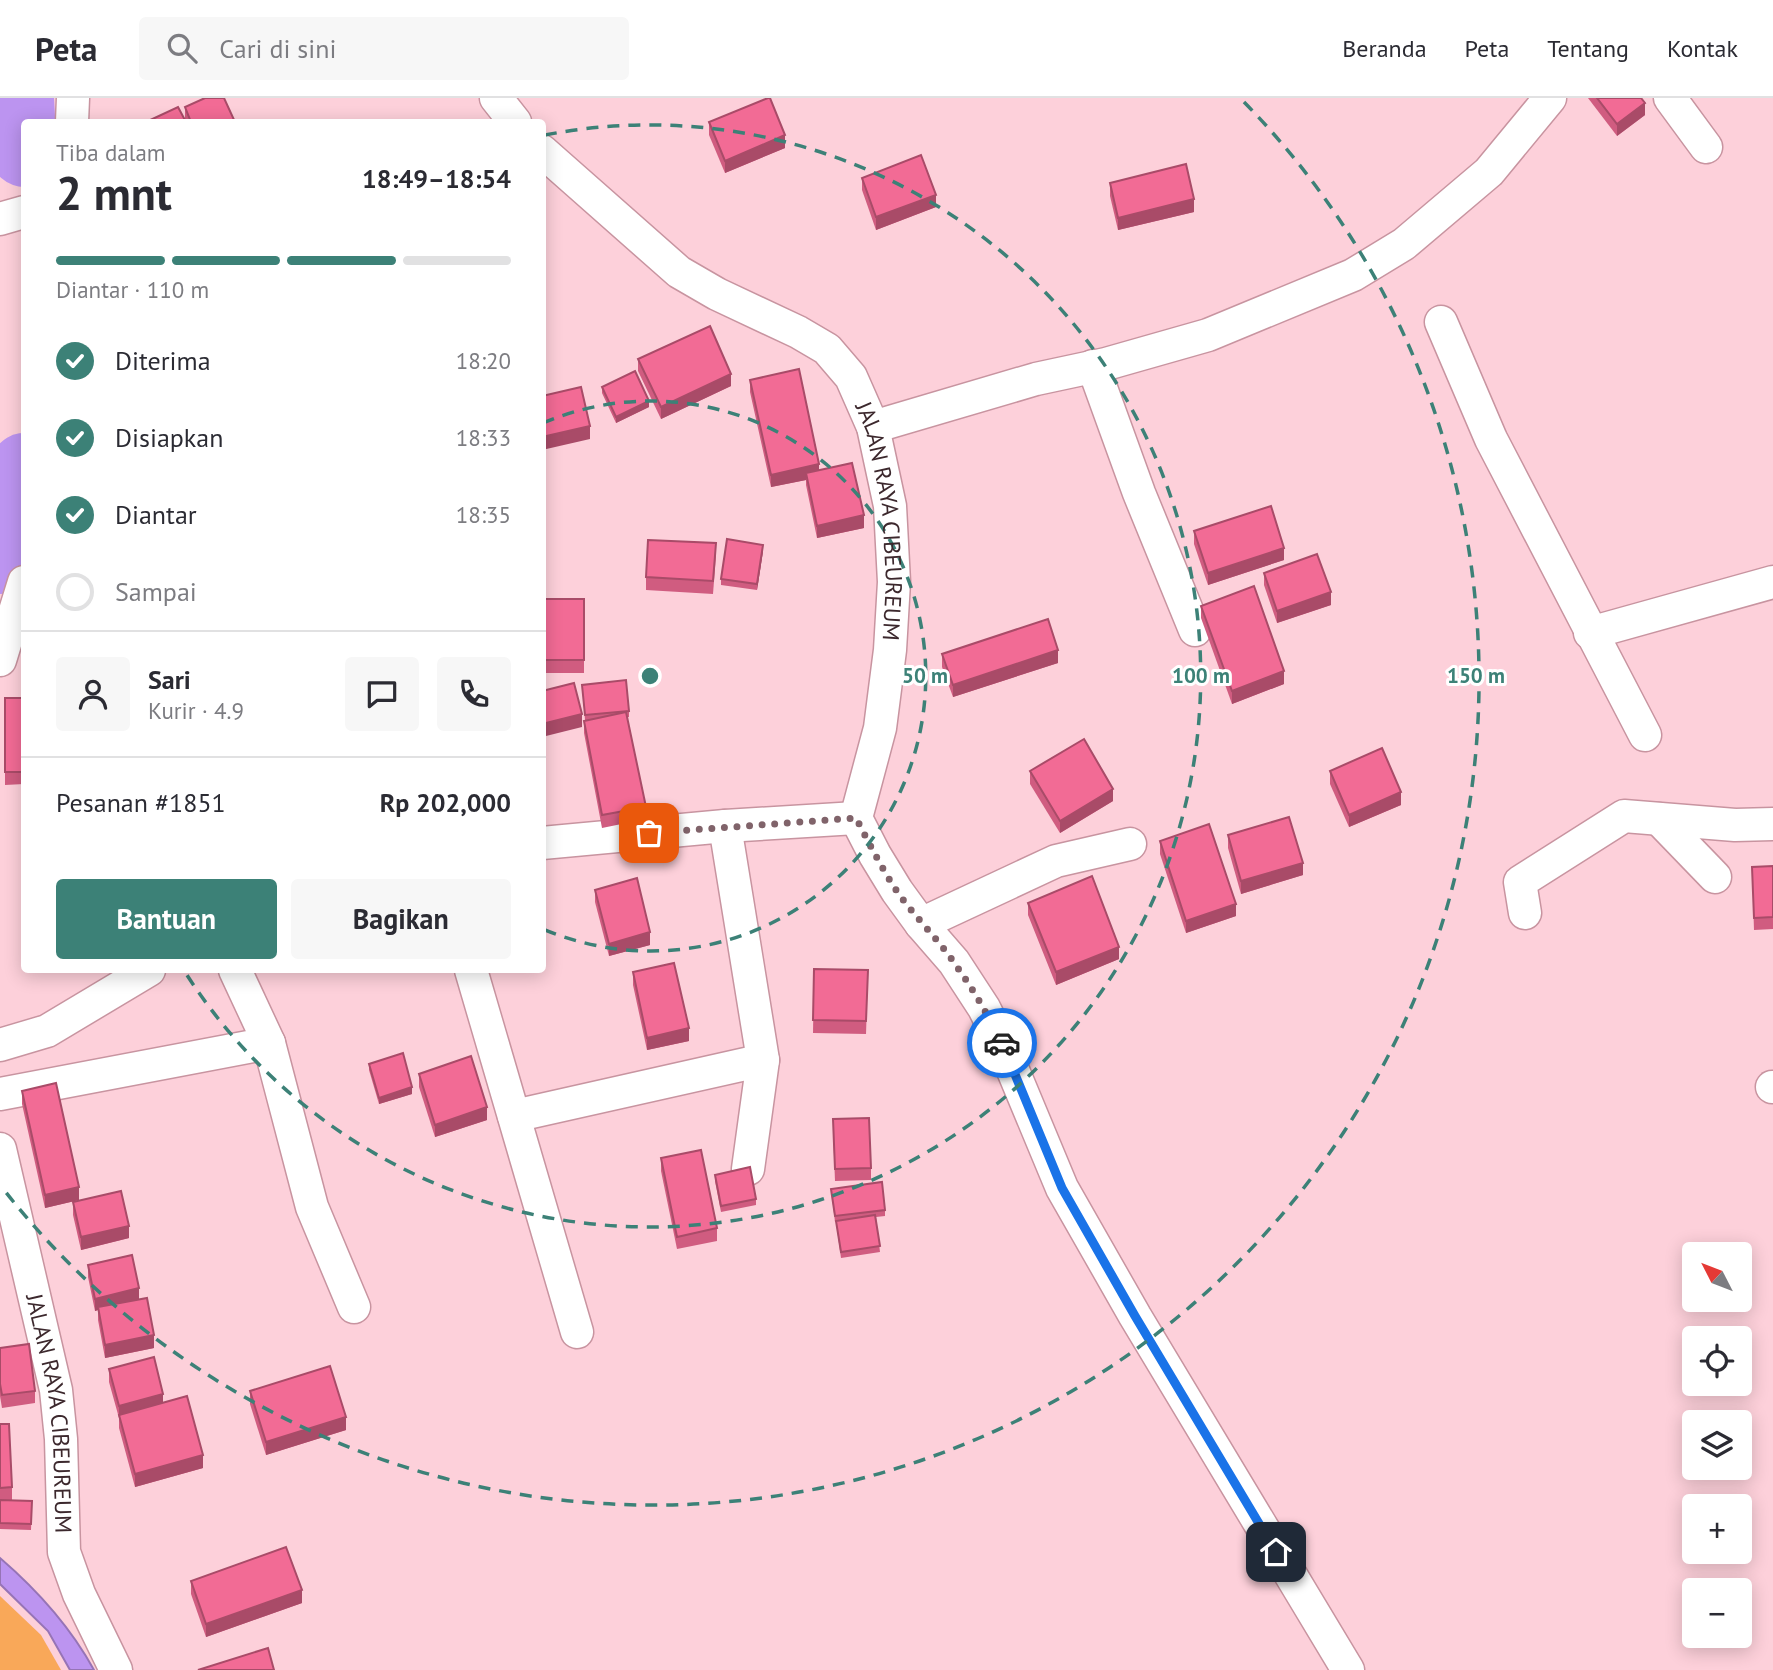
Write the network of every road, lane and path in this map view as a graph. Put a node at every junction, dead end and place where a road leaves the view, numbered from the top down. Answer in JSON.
{"nodes":[{"id":1,"x":73,"y":98,"type":"edge"},
{"id":2,"x":496,"y":98,"type":"edge"},
{"id":3,"x":1550,"y":98,"type":"edge"},
{"id":4,"x":1670,"y":98,"type":"edge"},
{"id":5,"x":72,"y":119,"type":"edge"},
{"id":6,"x":513,"y":119,"type":"edge"},
{"id":7,"x":1706,"y":148,"type":"dead end"},
{"id":8,"x":546,"y":155,"type":"edge"},
{"id":9,"x":1441,"y":322,"type":"dead end"},
{"id":10,"x":1093,"y":366,"type":"junction"},
{"id":11,"x":873,"y":427,"type":"junction"},
{"id":12,"x":1773,"y":582,"type":"edge"},
{"id":13,"x":21,"y":592,"type":"edge"},
{"id":14,"x":1195,"y":630,"type":"dead end"},
{"id":15,"x":1590,"y":633,"type":"junction"},
{"id":16,"x":0,"y":660,"type":"edge"},
{"id":17,"x":1644,"y":735,"type":"dead end"},
{"id":18,"x":856,"y":818,"type":"junction"},
{"id":19,"x":1659,"y":819,"type":"junction"},
{"id":20,"x":1773,"y":824,"type":"edge"},
{"id":21,"x":725,"y":826,"type":"junction"},
{"id":22,"x":546,"y":843,"type":"edge"},
{"id":23,"x":1130,"y":844,"type":"dead end"},
{"id":24,"x":1715,"y":877,"type":"dead end"},
{"id":25,"x":1525,"y":913,"type":"dead end"},
{"id":26,"x":921,"y":924,"type":"junction"},
{"id":27,"x":144,"y":973,"type":"edge"},
{"id":28,"x":236,"y":973,"type":"edge"},
{"id":29,"x":472,"y":973,"type":"edge"},
{"id":30,"x":269,"y":1043,"type":"junction"},
{"id":31,"x":0,"y":1045,"type":"edge"},
{"id":32,"x":763,"y":1060,"type":"junction"},
{"id":33,"x":0,"y":1094,"type":"edge"},
{"id":34,"x":514,"y":1116,"type":"junction"},
{"id":35,"x":0,"y":1149,"type":"edge"},
{"id":36,"x":748,"y":1169,"type":"edge"},
{"id":37,"x":354,"y":1307,"type":"dead end"},
{"id":38,"x":577,"y":1332,"type":"dead end"},
{"id":39,"x":116,"y":1670,"type":"edge"},
{"id":40,"x":1348,"y":1670,"type":"edge"}],
"edges":[{"from":1,"to":5,"type":"street"},
{"from":2,"to":6,"type":"street"},
{"from":3,"to":10,"type":"street"},
{"from":4,"to":7,"type":"street"},
{"from":8,"to":11,"type":"street","name":"JALAN RAYA CIBEUREUM"},
{"from":9,"to":15,"type":"street"},
{"from":10,"to":11,"type":"street"},
{"from":10,"to":14,"type":"street"},
{"from":11,"to":18,"type":"street","name":"JALAN RAYA CIBEUREUM"},
{"from":12,"to":15,"type":"street"},
{"from":13,"to":16,"type":"street"},
{"from":15,"to":17,"type":"street"},
{"from":18,"to":21,"type":"street"},
{"from":18,"to":26,"type":"street"},
{"from":19,"to":20,"type":"street"},
{"from":19,"to":24,"type":"street"},
{"from":19,"to":25,"type":"street"},
{"from":21,"to":22,"type":"street"},
{"from":21,"to":32,"type":"street"},
{"from":23,"to":26,"type":"street"},
{"from":26,"to":40,"type":"street"},
{"from":27,"to":31,"type":"street"},
{"from":28,"to":30,"type":"street"},
{"from":29,"to":34,"type":"street"},
{"from":30,"to":33,"type":"street"},
{"from":30,"to":37,"type":"street"},
{"from":32,"to":34,"type":"street"},
{"from":32,"to":36,"type":"street"},
{"from":34,"to":38,"type":"street"},
{"from":35,"to":39,"type":"street","name":"JALAN RAYA CIBEUREUM"}]}
